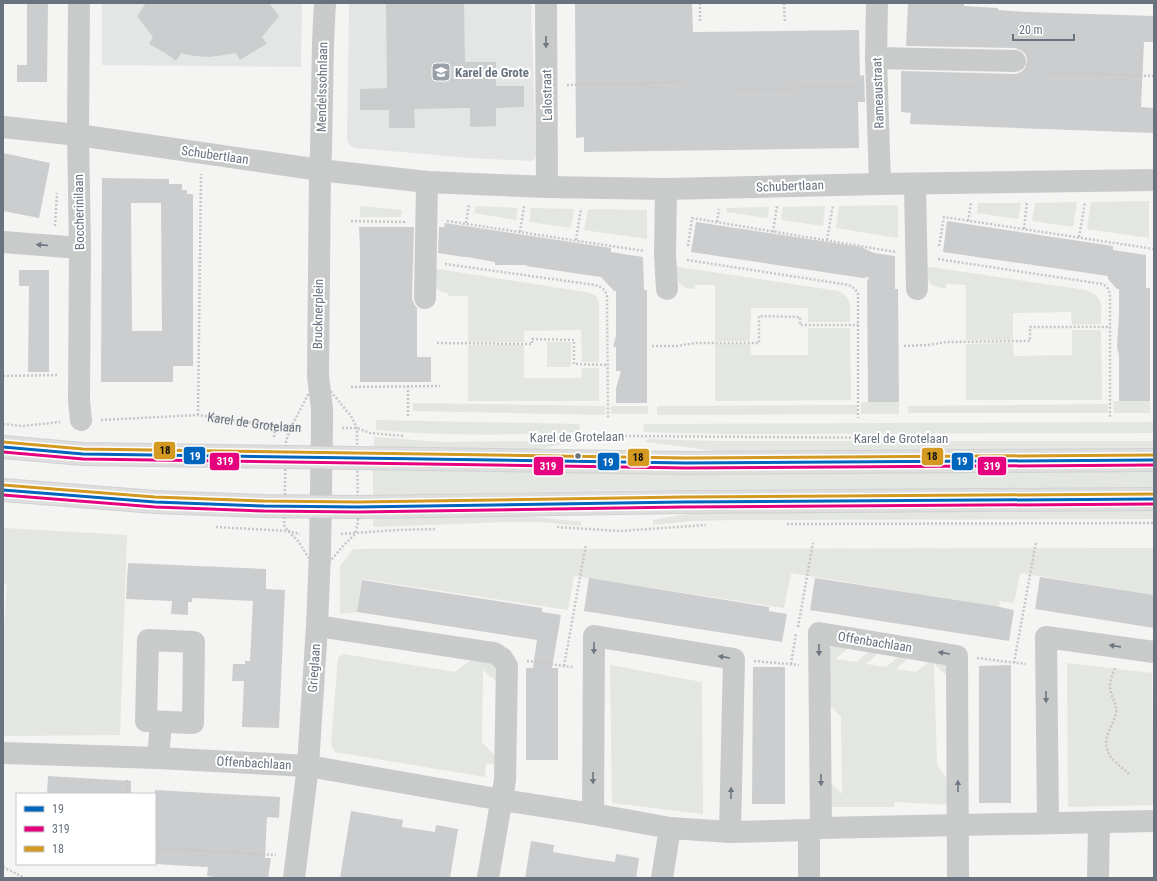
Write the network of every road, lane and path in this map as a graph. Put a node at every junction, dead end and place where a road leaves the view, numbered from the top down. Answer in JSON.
{"nodes":[{"id":1,"x":79,"y":3,"type":"edge"},
{"id":2,"x":325,"y":3,"type":"edge"},
{"id":3,"x":546,"y":3,"type":"edge"},
{"id":4,"x":700,"y":3,"type":"edge"},
{"id":5,"x":784,"y":3,"type":"edge"},
{"id":6,"x":877,"y":3,"type":"edge"},
{"id":7,"x":700,"y":22,"type":"dead end"},
{"id":8,"x":785,"y":23,"type":"dead end"},
{"id":9,"x":876,"y":58,"type":"junction"},
{"id":10,"x":1015,"y":62,"type":"dead end"},
{"id":11,"x":1044,"y":72,"type":"dead end"},
{"id":12,"x":1154,"y":76,"type":"edge"},
{"id":13,"x":686,"y":82,"type":"dead end"},
{"id":14,"x":546,"y":86,"type":"junction"},
{"id":15,"x":877,"y":87,"type":"junction"},
{"id":16,"x":735,"y":89,"type":"dead end"},
{"id":17,"x":3,"y":128,"type":"edge"},
{"id":18,"x":78,"y":135,"type":"junction"},
{"id":19,"x":201,"y":170,"type":"dead end"},
{"id":20,"x":320,"y":170,"type":"junction"},
{"id":21,"x":1154,"y":180,"type":"edge"},
{"id":22,"x":427,"y":182,"type":"junction"},
{"id":23,"x":880,"y":184,"type":"junction"},
{"id":24,"x":915,"y":184,"type":"junction"},
{"id":25,"x":547,"y":187,"type":"junction"},
{"id":26,"x":666,"y":189,"type":"junction"},
{"id":27,"x":1085,"y":199,"type":"dead end"},
{"id":28,"x":469,"y":200,"type":"dead end"},
{"id":29,"x":1028,"y":200,"type":"dead end"},
{"id":30,"x":971,"y":201,"type":"dead end"},
{"id":31,"x":833,"y":202,"type":"dead end"},
{"id":32,"x":720,"y":203,"type":"dead end"},
{"id":33,"x":778,"y":203,"type":"dead end"},
{"id":34,"x":525,"y":204,"type":"dead end"},
{"id":35,"x":582,"y":204,"type":"dead end"},
{"id":36,"x":405,"y":215,"type":"dead end"},
{"id":37,"x":444,"y":220,"type":"dead end"},
{"id":38,"x":351,"y":221,"type":"dead end"},
{"id":39,"x":968,"y":221,"type":"junction"},
{"id":40,"x":717,"y":222,"type":"junction"},
{"id":41,"x":466,"y":224,"type":"junction"},
{"id":42,"x":1024,"y":229,"type":"junction"},
{"id":43,"x":520,"y":232,"type":"junction"},
{"id":44,"x":773,"y":232,"type":"junction"},
{"id":45,"x":1079,"y":237,"type":"junction"},
{"id":46,"x":576,"y":240,"type":"junction"},
{"id":47,"x":827,"y":240,"type":"junction"},
{"id":48,"x":3,"y":242,"type":"edge"},
{"id":49,"x":80,"y":248,"type":"junction"},
{"id":50,"x":1154,"y":248,"type":"edge"},
{"id":51,"x":644,"y":251,"type":"dead end"},
{"id":52,"x":938,"y":252,"type":"dead end"},
{"id":53,"x":903,"y":253,"type":"dead end"},
{"id":54,"x":932,"y":258,"type":"dead end"},
{"id":55,"x":441,"y":264,"type":"dead end"},
{"id":56,"x":917,"y":288,"type":"dead end"},
{"id":57,"x":667,"y":289,"type":"dead end"},
{"id":58,"x":425,"y":298,"type":"dead end"},
{"id":59,"x":859,"y":325,"type":"junction"},
{"id":60,"x":1110,"y":327,"type":"junction"},
{"id":61,"x":437,"y":343,"type":"dead end"},
{"id":62,"x":652,"y":346,"type":"dead end"},
{"id":63,"x":904,"y":346,"type":"dead end"},
{"id":64,"x":608,"y":365,"type":"junction"},
{"id":65,"x":79,"y":375,"type":"junction"},
{"id":66,"x":3,"y":376,"type":"edge"},
{"id":67,"x":408,"y":386,"type":"junction"},
{"id":68,"x":440,"y":386,"type":"dead end"},
{"id":69,"x":351,"y":387,"type":"dead end"},
{"id":70,"x":198,"y":415,"type":"junction"},
{"id":71,"x":408,"y":416,"type":"dead end"},
{"id":72,"x":858,"y":418,"type":"dead end"},
{"id":73,"x":1110,"y":418,"type":"dead end"},
{"id":74,"x":608,"y":419,"type":"dead end"},
{"id":75,"x":81,"y":420,"type":"junction"},
{"id":76,"x":3,"y":424,"type":"edge"},
{"id":77,"x":322,"y":427,"type":"junction"},
{"id":78,"x":405,"y":436,"type":"dead end"},
{"id":79,"x":530,"y":438,"type":"dead end"},
{"id":80,"x":903,"y":438,"type":"dead end"},
{"id":81,"x":3,"y":447,"type":"edge"},
{"id":82,"x":322,"y":457,"type":"junction"},
{"id":83,"x":1154,"y":460,"type":"edge"},
{"id":84,"x":3,"y":490,"type":"edge"},
{"id":85,"x":1154,"y":499,"type":"edge"},
{"id":86,"x":320,"y":507,"type":"junction"},
{"id":87,"x":1154,"y":523,"type":"edge"},
{"id":88,"x":784,"y":524,"type":"dead end"},
{"id":89,"x":713,"y":525,"type":"dead end"},
{"id":90,"x":554,"y":527,"type":"dead end"},
{"id":91,"x":437,"y":529,"type":"dead end"},
{"id":92,"x":274,"y":531,"type":"dead end"},
{"id":93,"x":320,"y":535,"type":"junction"},
{"id":94,"x":813,"y":542,"type":"dead end"},
{"id":95,"x":1036,"y":542,"type":"dead end"},
{"id":96,"x":586,"y":544,"type":"dead end"},
{"id":97,"x":317,"y":626,"type":"junction"},
{"id":98,"x":1145,"y":650,"type":"edge"},
{"id":99,"x":957,"y":656,"type":"junction"},
{"id":100,"x":502,"y":658,"type":"junction"},
{"id":101,"x":734,"y":659,"type":"junction"},
{"id":102,"x":1014,"y":662,"type":"junction"},
{"id":103,"x":791,"y":664,"type":"junction"},
{"id":104,"x":564,"y":666,"type":"junction"},
{"id":105,"x":1046,"y":666,"type":"junction"},
{"id":106,"x":819,"y":667,"type":"junction"},
{"id":107,"x":594,"y":669,"type":"junction"},
{"id":108,"x":160,"y":722,"type":"dead end"},
{"id":109,"x":3,"y":753,"type":"edge"},
{"id":110,"x":158,"y":758,"type":"junction"},
{"id":111,"x":308,"y":766,"type":"junction"},
{"id":112,"x":1129,"y":774,"type":"dead end"},
{"id":113,"x":502,"y":800,"type":"junction"},
{"id":114,"x":593,"y":814,"type":"junction"},
{"id":115,"x":1154,"y":821,"type":"edge"},
{"id":116,"x":1099,"y":822,"type":"junction"},
{"id":117,"x":1048,"y":823,"type":"junction"},
{"id":118,"x":958,"y":826,"type":"junction"},
{"id":119,"x":670,"y":828,"type":"junction"},
{"id":120,"x":815,"y":829,"type":"junction"},
{"id":121,"x":730,"y":832,"type":"junction"},
{"id":122,"x":156,"y":848,"type":"edge"},
{"id":123,"x":280,"y":855,"type":"dead end"},
{"id":124,"x":3,"y":867,"type":"edge"},
{"id":125,"x":25,"y":878,"type":"edge"},
{"id":126,"x":294,"y":878,"type":"edge"},
{"id":127,"x":488,"y":878,"type":"edge"},
{"id":128,"x":662,"y":878,"type":"edge"},
{"id":129,"x":809,"y":878,"type":"edge"},
{"id":130,"x":958,"y":878,"type":"edge"},
{"id":131,"x":1098,"y":878,"type":"edge"}],
"edges":[{"from":1,"to":18,"type":"street","name":"Boccherinilaan"},
{"from":2,"to":20,"type":"street","name":"Mendelssohnlaan"},
{"from":3,"to":14,"type":"street","name":"Lalostraat","one_way":true},
{"from":4,"to":7,"type":"path"},
{"from":5,"to":8,"type":"path"},
{"from":6,"to":9,"type":"street","name":"Rameaustraat"},
{"from":9,"to":10,"type":"street"},
{"from":9,"to":15,"type":"street","name":"Rameaustraat"},
{"from":11,"to":12,"type":"path"},
{"from":13,"to":14,"type":"path"},
{"from":14,"to":25,"type":"street","name":"Lalostraat"},
{"from":15,"to":16,"type":"path"},
{"from":15,"to":23,"type":"street","name":"Rameaustraat"},
{"from":17,"to":18,"type":"street","name":"Schubertlaan"},
{"from":18,"to":20,"type":"street","name":"Schubertlaan"},
{"from":18,"to":49,"type":"street","name":"Boccherinilaan"},
{"from":19,"to":70,"type":"path"},
{"from":20,"to":22,"type":"street","name":"Schubertlaan"},
{"from":20,"to":77,"type":"street","name":"Brucknerplein"},
{"from":21,"to":24,"type":"street","name":"Schubertlaan"},
{"from":22,"to":25,"type":"street","name":"Schubertlaan"},
{"from":22,"to":58,"type":"street"},
{"from":23,"to":24,"type":"street","name":"Schubertlaan"},
{"from":23,"to":26,"type":"street","name":"Schubertlaan"},
{"from":24,"to":56,"type":"street"},
{"from":25,"to":26,"type":"street","name":"Schubertlaan"},
{"from":26,"to":57,"type":"street"},
{"from":27,"to":45,"type":"path"},
{"from":28,"to":41,"type":"path"},
{"from":29,"to":42,"type":"path"},
{"from":30,"to":39,"type":"path"},
{"from":31,"to":47,"type":"path"},
{"from":32,"to":40,"type":"path"},
{"from":33,"to":44,"type":"path"},
{"from":34,"to":43,"type":"path"},
{"from":35,"to":46,"type":"path"},
{"from":36,"to":38,"type":"path"},
{"from":37,"to":41,"type":"path"},
{"from":39,"to":42,"type":"path"},
{"from":39,"to":52,"type":"path"},
{"from":40,"to":44,"type":"path"},
{"from":40,"to":59,"type":"path"},
{"from":41,"to":43,"type":"path"},
{"from":42,"to":45,"type":"path"},
{"from":43,"to":46,"type":"path"},
{"from":44,"to":47,"type":"path"},
{"from":45,"to":50,"type":"path"},
{"from":46,"to":51,"type":"path"},
{"from":47,"to":53,"type":"path"},
{"from":49,"to":48,"type":"street","one_way":true},
{"from":49,"to":65,"type":"street","name":"Boccherinilaan"},
{"from":54,"to":60,"type":"path"},
{"from":55,"to":64,"type":"path"},
{"from":59,"to":62,"type":"path"},
{"from":59,"to":72,"type":"path"},
{"from":60,"to":63,"type":"path"},
{"from":60,"to":73,"type":"path"},
{"from":61,"to":64,"type":"path"},
{"from":64,"to":74,"type":"path"},
{"from":65,"to":66,"type":"path"},
{"from":65,"to":75,"type":"street","name":"Boccherinilaan"},
{"from":67,"to":68,"type":"path"},
{"from":67,"to":69,"type":"path"},
{"from":67,"to":71,"type":"path"},
{"from":70,"to":75,"type":"path","name":"Karel de Grotelaan"},
{"from":70,"to":77,"type":"path","name":"Karel de Grotelaan"},
{"from":75,"to":76,"type":"path","name":"Karel de Grotelaan"},
{"from":77,"to":78,"type":"path","name":"Karel de Grotelaan"},
{"from":77,"to":82,"type":"street","name":"Brucknerplein"},
{"from":79,"to":80,"type":"path","name":"Karel de Grotelaan"},
{"from":81,"to":82,"type":"main road","name":"Karel de Grotelaan"},
{"from":82,"to":83,"type":"main road","name":"Karel de Grotelaan"},
{"from":82,"to":86,"type":"street","name":"Grieglaan"},
{"from":84,"to":86,"type":"main road"},
{"from":85,"to":86,"type":"main road"},
{"from":86,"to":93,"type":"street","name":"Grieglaan"},
{"from":87,"to":88,"type":"path"},
{"from":89,"to":90,"type":"path"},
{"from":91,"to":93,"type":"path"},
{"from":92,"to":93,"type":"path"},
{"from":93,"to":97,"type":"street","name":"Grieglaan"},
{"from":94,"to":103,"type":"path"},
{"from":95,"to":102,"type":"path"},
{"from":96,"to":104,"type":"path"},
{"from":97,"to":100,"type":"street"},
{"from":97,"to":111,"type":"street","name":"Grieglaan"},
{"from":98,"to":105,"type":"street","one_way":true},
{"from":98,"to":112,"type":"path"},
{"from":99,"to":102,"type":"path"},
{"from":99,"to":106,"type":"street","name":"Offenbachlaan","one_way":true},
{"from":118,"to":99,"type":"street","one_way":true},
{"from":100,"to":104,"type":"path"},
{"from":100,"to":113,"type":"street"},
{"from":101,"to":103,"type":"path"},
{"from":101,"to":107,"type":"street","one_way":true},
{"from":121,"to":101,"type":"street","one_way":true},
{"from":102,"to":105,"type":"path"},
{"from":103,"to":106,"type":"path"},
{"from":104,"to":107,"type":"path"},
{"from":105,"to":117,"type":"street","one_way":true},
{"from":106,"to":120,"type":"street","name":"Offenbachlaan","one_way":true},
{"from":107,"to":114,"type":"street","one_way":true},
{"from":108,"to":110,"type":"street"},
{"from":109,"to":110,"type":"street","name":"Offenbachlaan"},
{"from":110,"to":111,"type":"street","name":"Offenbachlaan"},
{"from":111,"to":113,"type":"street","name":"Offenbachlaan"},
{"from":111,"to":126,"type":"street","name":"Grieglaan"},
{"from":113,"to":114,"type":"street","name":"Offenbachlaan"},
{"from":113,"to":127,"type":"street"},
{"from":114,"to":119,"type":"street","name":"Offenbachlaan"},
{"from":115,"to":116,"type":"street","name":"Offenbachlaan"},
{"from":116,"to":117,"type":"street","name":"Offenbachlaan"},
{"from":116,"to":131,"type":"street"},
{"from":117,"to":118,"type":"street","name":"Offenbachlaan"},
{"from":118,"to":120,"type":"street","name":"Offenbachlaan"},
{"from":118,"to":130,"type":"street"},
{"from":119,"to":121,"type":"street","name":"Offenbachlaan"},
{"from":119,"to":128,"type":"street"},
{"from":120,"to":121,"type":"street","name":"Offenbachlaan"},
{"from":120,"to":129,"type":"street"},
{"from":122,"to":123,"type":"path"},
{"from":124,"to":125,"type":"path"}]}
